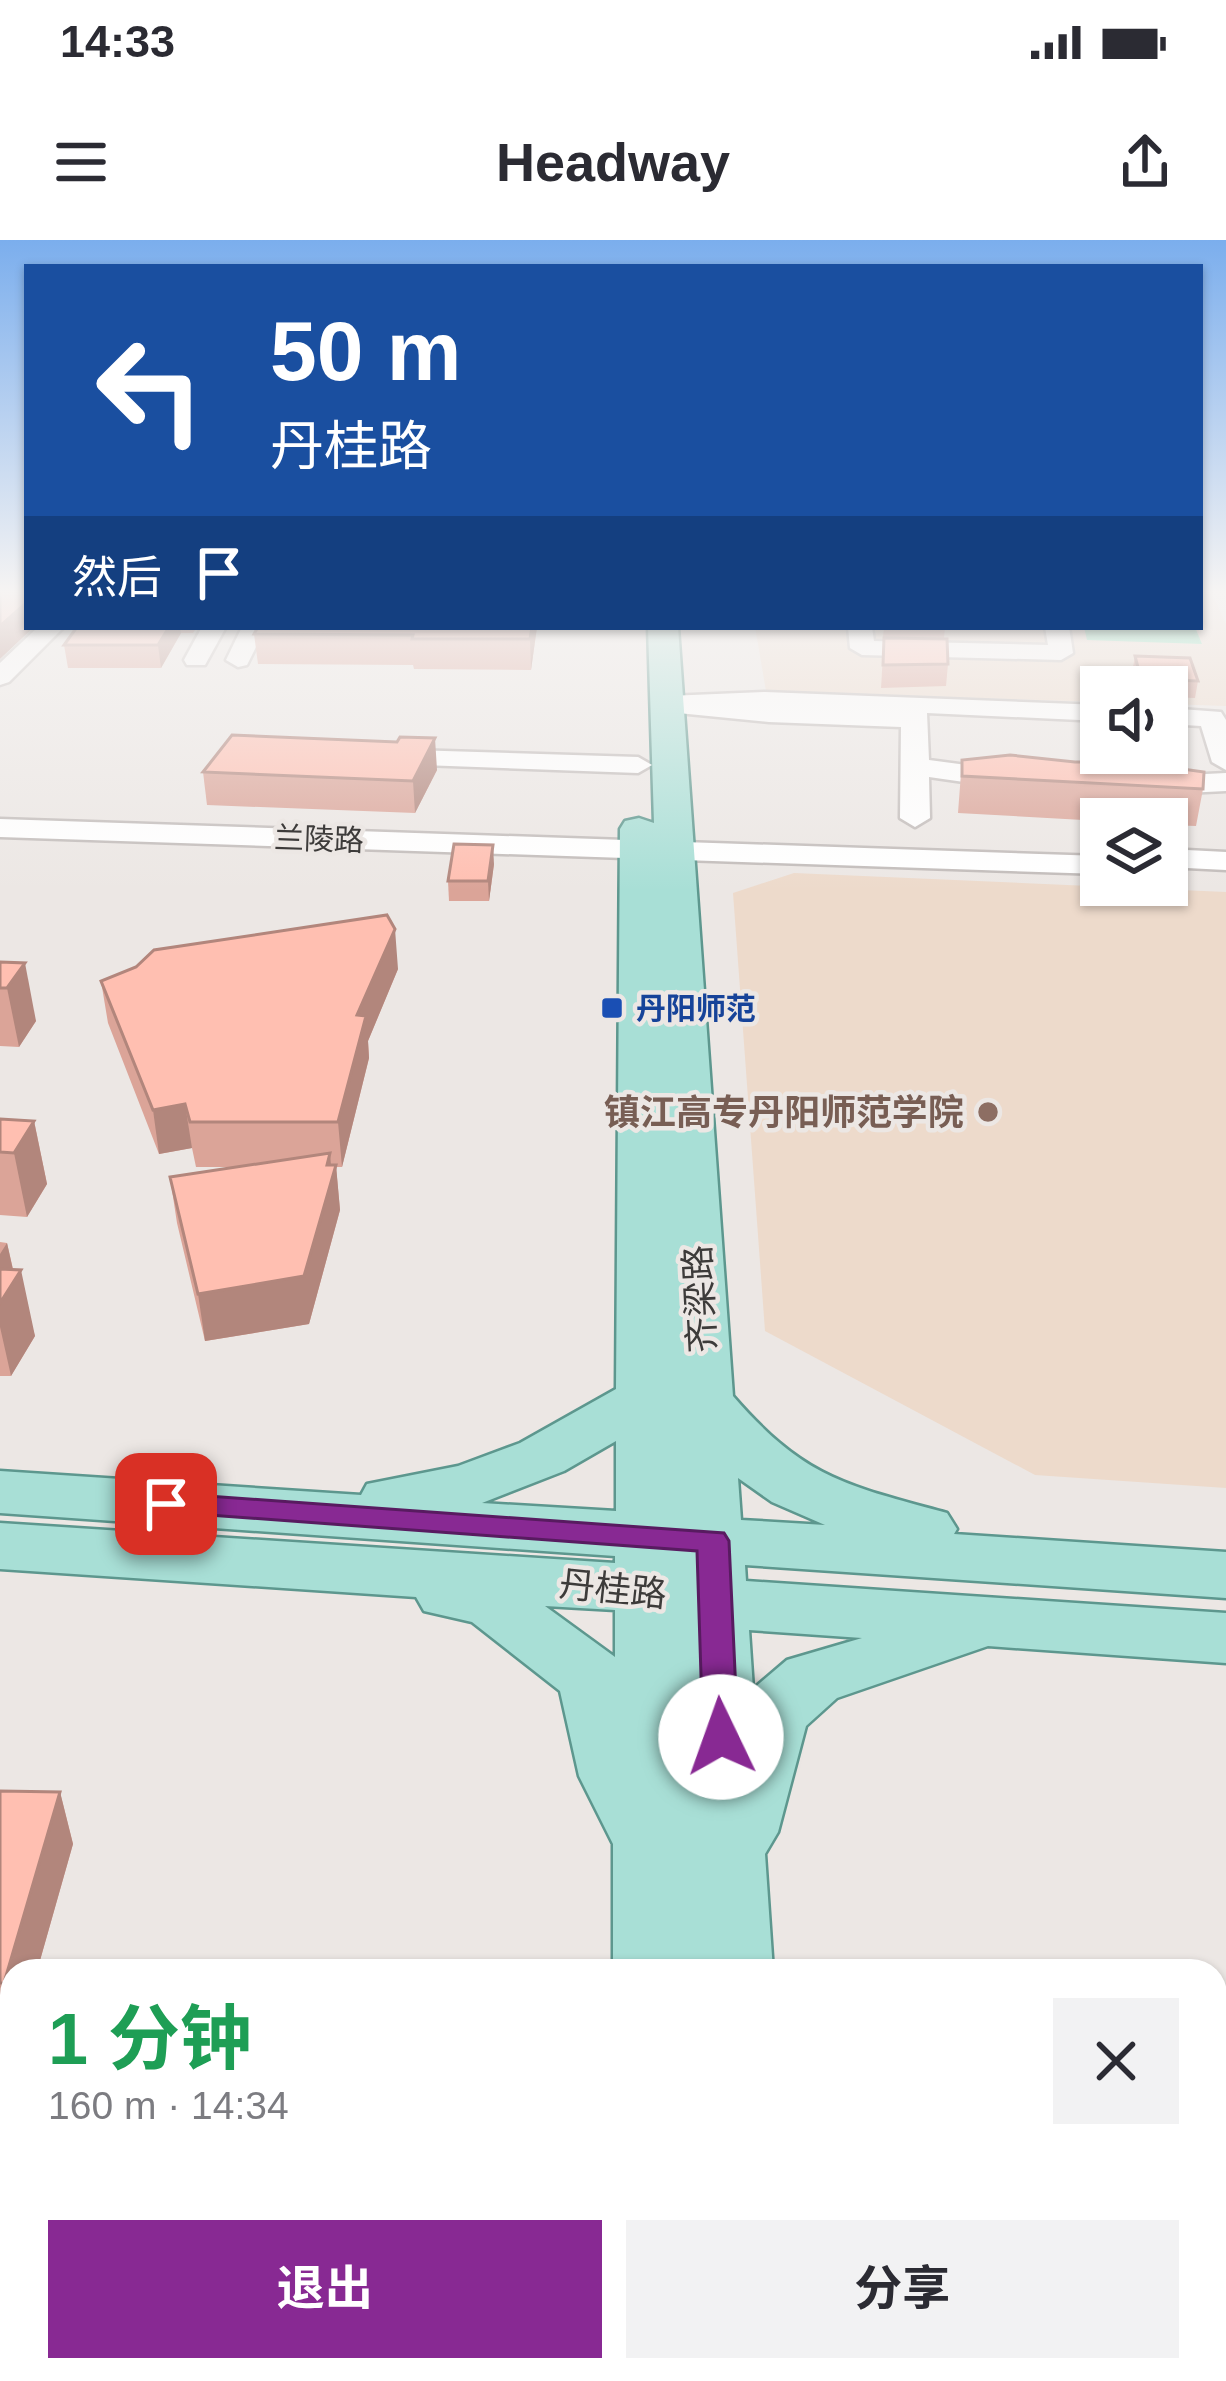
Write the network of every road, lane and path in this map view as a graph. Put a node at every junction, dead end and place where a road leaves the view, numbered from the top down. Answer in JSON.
{"nodes":[{"id":1,"x":637,"y":691,"type":"edge"},
{"id":2,"x":667,"y":691,"type":"edge"},
{"id":3,"x":668,"y":704,"type":"junction"},
{"id":4,"x":914,"y":712,"type":"junction"},
{"id":5,"x":1080,"y":713,"type":"edge"},
{"id":6,"x":1188,"y":717,"type":"edge"},
{"id":7,"x":358,"y":756,"type":"edge"},
{"id":8,"x":1226,"y":762,"type":"edge"},
{"id":9,"x":638,"y":764,"type":"junction"},
{"id":10,"x":915,"y":767,"type":"junction"},
{"id":11,"x":1226,"y":782,"type":"edge"},
{"id":12,"x":1046,"y":783,"type":"edge"},
{"id":13,"x":1110,"y":786,"type":"edge"},
{"id":14,"x":915,"y":818,"type":"dead end"},
{"id":15,"x":0,"y":827,"type":"edge"},
{"id":16,"x":664,"y":847,"type":"junction"},
{"id":17,"x":1080,"y":853,"type":"edge"},
{"id":18,"x":1188,"y":859,"type":"edge"},
{"id":19,"x":1226,"y":861,"type":"edge"},
{"id":20,"x":1080,"y":864,"type":"edge"},
{"id":21,"x":1188,"y":869,"type":"edge"},
{"id":22,"x":1226,"y":870,"type":"edge"},
{"id":23,"x":676,"y":1401,"type":"junction"},
{"id":24,"x":0,"y":1492,"type":"edge"},
{"id":25,"x":243,"y":1536,"type":"junction"},
{"id":26,"x":0,"y":1546,"type":"edge"},
{"id":27,"x":681,"y":1568,"type":"junction"},
{"id":28,"x":1226,"y":1575,"type":"edge"},
{"id":29,"x":1099,"y":1598,"type":"junction"},
{"id":30,"x":1226,"y":1638,"type":"edge"},
{"id":31,"x":652,"y":1856,"type":"junction"},
{"id":32,"x":727,"y":1871,"type":"junction"},
{"id":33,"x":654,"y":1959,"type":"edge"},
{"id":34,"x":731,"y":1959,"type":"edge"}],
"edges":[{"from":1,"to":9,"type":"main road","name":"齐梁路"},
{"from":2,"to":3,"type":"main road","name":"齐梁路"},
{"from":3,"to":4,"type":"street"},
{"from":3,"to":16,"type":"main road","name":"齐梁路"},
{"from":4,"to":5,"type":"street"},
{"from":4,"to":10,"type":"street"},
{"from":6,"to":8,"type":"street"},
{"from":7,"to":9,"type":"street"},
{"from":9,"to":16,"type":"main road","name":"齐梁路"},
{"from":10,"to":12,"type":"street"},
{"from":10,"to":14,"type":"street"},
{"from":11,"to":13,"type":"street"},
{"from":15,"to":16,"type":"street","name":"兰陵路"},
{"from":16,"to":17,"type":"street","name":"兰陵路"},
{"from":16,"to":20,"type":"street","name":"兰陵路"},
{"from":16,"to":23,"type":"main road","name":"齐梁路"},
{"from":18,"to":19,"type":"street"},
{"from":21,"to":22,"type":"street"},
{"from":23,"to":25,"type":"main road"},
{"from":23,"to":27,"type":"main road","name":"齐梁路"},
{"from":23,"to":29,"type":"main road"},
{"from":24,"to":25,"type":"main road","name":"丹桂路"},
{"from":25,"to":26,"type":"main road","name":"丹桂路"},
{"from":25,"to":27,"type":"main road","name":"丹桂路"},
{"from":25,"to":31,"type":"main road"},
{"from":27,"to":29,"type":"main road","name":"丹桂路"},
{"from":27,"to":31,"type":"main road","name":"齐梁路"},
{"from":27,"to":32,"type":"main road","name":"齐梁路"},
{"from":28,"to":29,"type":"main road","name":"丹桂路"},
{"from":29,"to":30,"type":"main road","name":"丹桂路"},
{"from":29,"to":32,"type":"main road"},
{"from":31,"to":33,"type":"main road","name":"齐梁路"},
{"from":32,"to":34,"type":"main road","name":"齐梁路"}]}
